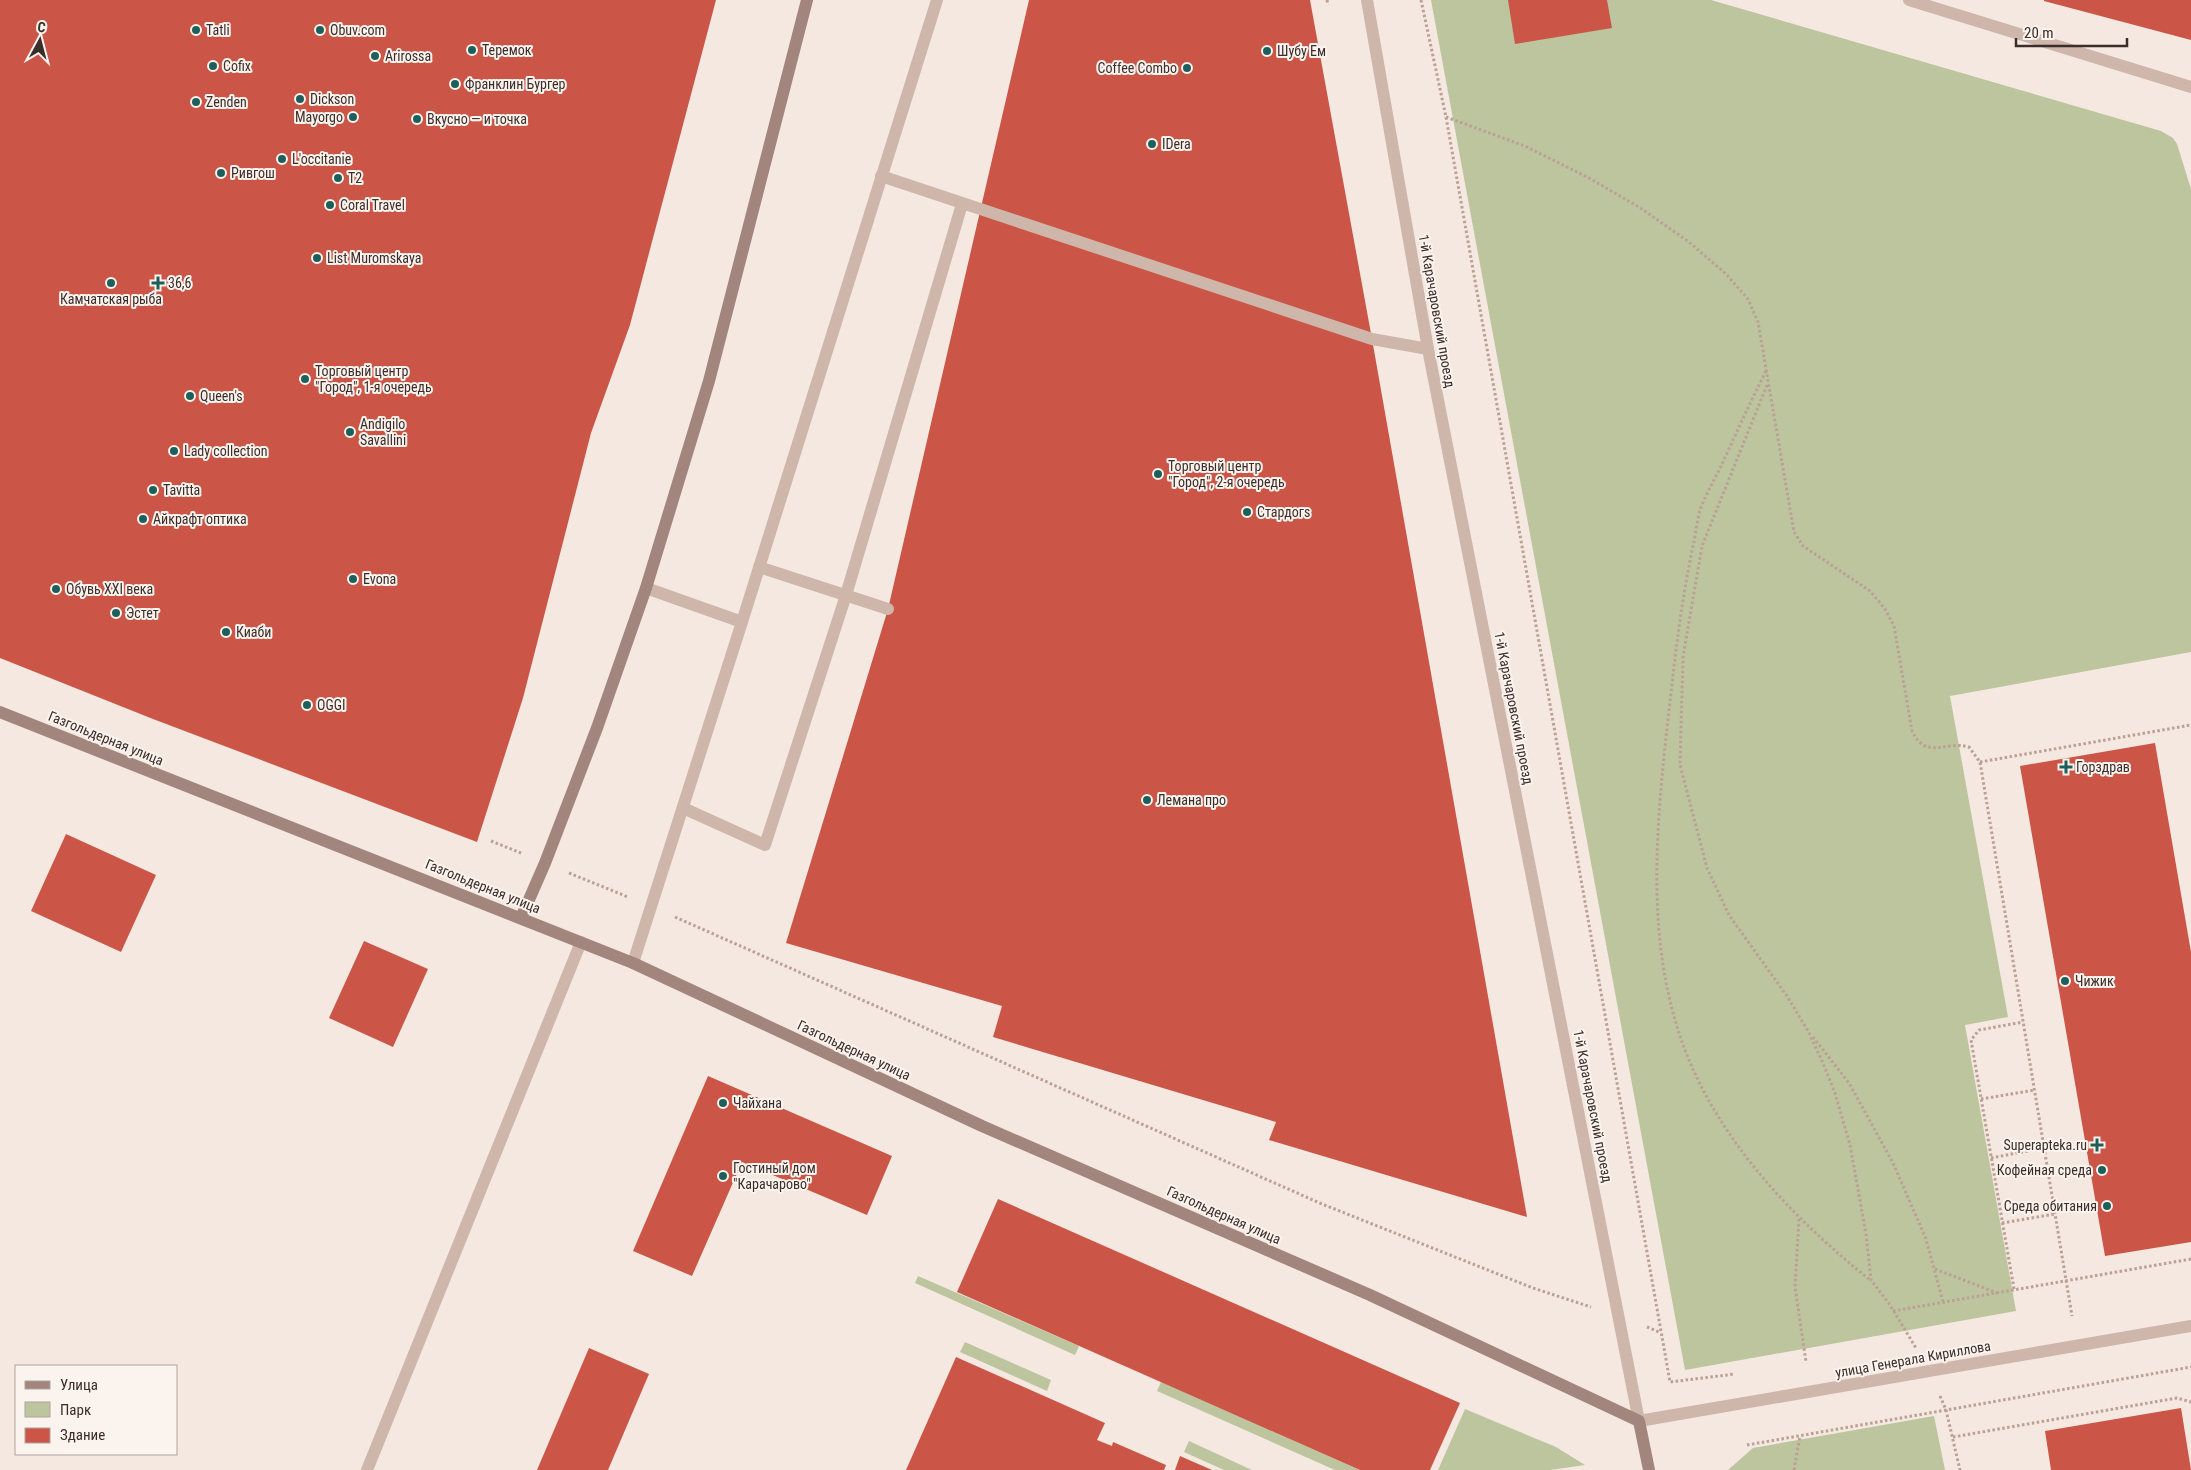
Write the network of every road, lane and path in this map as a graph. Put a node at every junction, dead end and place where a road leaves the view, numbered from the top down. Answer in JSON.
{"nodes":[{"id":1,"x":807,"y":0,"type":"edge"},
{"id":2,"x":936,"y":0,"type":"edge"},
{"id":3,"x":1327,"y":0,"type":"edge"},
{"id":4,"x":1367,"y":0,"type":"edge"},
{"id":5,"x":1421,"y":0,"type":"edge"},
{"id":6,"x":1909,"y":0,"type":"edge"},
{"id":7,"x":1328,"y":5,"type":"dead end"},
{"id":8,"x":2191,"y":87,"type":"edge"},
{"id":9,"x":1446,"y":118,"type":"junction"},
{"id":10,"x":882,"y":176,"type":"junction"},
{"id":11,"x":962,"y":204,"type":"junction"},
{"id":12,"x":1428,"y":349,"type":"junction"},
{"id":13,"x":1766,"y":370,"type":"junction"},
{"id":14,"x":1768,"y":383,"type":"junction"},
{"id":15,"x":760,"y":566,"type":"junction"},
{"id":16,"x":646,"y":588,"type":"junction"},
{"id":17,"x":846,"y":595,"type":"junction"},
{"id":18,"x":888,"y":609,"type":"dead end"},
{"id":19,"x":742,"y":622,"type":"junction"},
{"id":20,"x":0,"y":712,"type":"edge"},
{"id":21,"x":2191,"y":725,"type":"edge"},
{"id":22,"x":1980,"y":762,"type":"junction"},
{"id":23,"x":683,"y":808,"type":"junction"},
{"id":24,"x":491,"y":841,"type":"dead end"},
{"id":25,"x":545,"y":863,"type":"junction"},
{"id":26,"x":651,"y":906,"type":"junction"},
{"id":27,"x":521,"y":918,"type":"junction"},
{"id":28,"x":581,"y":942,"type":"junction"},
{"id":29,"x":633,"y":963,"type":"junction"},
{"id":30,"x":2023,"y":1022,"type":"junction"},
{"id":31,"x":1808,"y":1031,"type":"junction"},
{"id":32,"x":2035,"y":1090,"type":"junction"},
{"id":33,"x":1981,"y":1099,"type":"junction"},
{"id":34,"x":2044,"y":1148,"type":"junction"},
{"id":35,"x":1992,"y":1158,"type":"junction"},
{"id":36,"x":2055,"y":1214,"type":"junction"},
{"id":37,"x":1799,"y":1219,"type":"junction"},
{"id":38,"x":2002,"y":1223,"type":"junction"},
{"id":39,"x":2191,"y":1259,"type":"edge"},
{"id":40,"x":1934,"y":1269,"type":"junction"},
{"id":41,"x":1870,"y":1280,"type":"junction"},
{"id":42,"x":2066,"y":1281,"type":"junction"},
{"id":43,"x":2014,"y":1289,"type":"junction"},
{"id":44,"x":1997,"y":1293,"type":"junction"},
{"id":45,"x":1943,"y":1302,"type":"junction"},
{"id":46,"x":1893,"y":1311,"type":"junction"},
{"id":47,"x":2072,"y":1316,"type":"dead end"},
{"id":48,"x":1619,"y":1317,"type":"junction"},
{"id":49,"x":2191,"y":1326,"type":"edge"},
{"id":50,"x":1660,"y":1332,"type":"junction"},
{"id":51,"x":1806,"y":1362,"type":"dead end"},
{"id":52,"x":2191,"y":1367,"type":"edge"},
{"id":53,"x":1928,"y":1372,"type":"junction"},
{"id":54,"x":1735,"y":1374,"type":"dead end"},
{"id":55,"x":2191,"y":1402,"type":"edge"},
{"id":56,"x":1946,"y":1410,"type":"junction"},
{"id":57,"x":1639,"y":1421,"type":"junction"},
{"id":58,"x":1800,"y":1436,"type":"junction"},
{"id":59,"x":1953,"y":1437,"type":"junction"},
{"id":60,"x":1747,"y":1445,"type":"dead end"},
{"id":61,"x":367,"y":1470,"type":"edge"},
{"id":62,"x":1649,"y":1470,"type":"edge"},
{"id":63,"x":1794,"y":1470,"type":"edge"},
{"id":64,"x":1960,"y":1470,"type":"edge"}],
"edges":[{"from":1,"to":16,"type":"street"},
{"from":2,"to":10,"type":"street"},
{"from":3,"to":7,"type":"path"},
{"from":4,"to":12,"type":"street","name":"1-й Карачаровский проезд"},
{"from":5,"to":9,"type":"path"},
{"from":6,"to":8,"type":"street"},
{"from":9,"to":13,"type":"path"},
{"from":9,"to":50,"type":"path"},
{"from":10,"to":11,"type":"street"},
{"from":10,"to":15,"type":"street"},
{"from":11,"to":12,"type":"street"},
{"from":11,"to":17,"type":"street"},
{"from":12,"to":48,"type":"street","name":"1-й Карачаровский проезд"},
{"from":13,"to":14,"type":"path"},
{"from":13,"to":37,"type":"path"},
{"from":14,"to":22,"type":"path"},
{"from":14,"to":31,"type":"path"},
{"from":15,"to":17,"type":"street"},
{"from":15,"to":19,"type":"street"},
{"from":16,"to":19,"type":"street"},
{"from":16,"to":25,"type":"street"},
{"from":17,"to":18,"type":"street"},
{"from":17,"to":23,"type":"street"},
{"from":19,"to":23,"type":"street"},
{"from":20,"to":27,"type":"street","name":"Газгольдерная улица"},
{"from":21,"to":22,"type":"path"},
{"from":22,"to":30,"type":"path"},
{"from":23,"to":26,"type":"street"},
{"from":24,"to":25,"type":"path"},
{"from":25,"to":26,"type":"path"},
{"from":25,"to":27,"type":"street"},
{"from":26,"to":29,"type":"street"},
{"from":26,"to":48,"type":"path"},
{"from":27,"to":28,"type":"street","name":"Газгольдерная улица"},
{"from":28,"to":29,"type":"street","name":"Газгольдерная улица"},
{"from":28,"to":61,"type":"street"},
{"from":29,"to":57,"type":"street","name":"Газгольдерная улица"},
{"from":30,"to":32,"type":"path"},
{"from":30,"to":33,"type":"path"},
{"from":31,"to":40,"type":"path"},
{"from":31,"to":41,"type":"path"},
{"from":32,"to":33,"type":"path"},
{"from":32,"to":34,"type":"path"},
{"from":33,"to":35,"type":"path"},
{"from":34,"to":35,"type":"path"},
{"from":34,"to":36,"type":"path"},
{"from":35,"to":38,"type":"path"},
{"from":36,"to":38,"type":"path"},
{"from":36,"to":42,"type":"path"},
{"from":37,"to":41,"type":"path"},
{"from":37,"to":51,"type":"path"},
{"from":38,"to":43,"type":"path"},
{"from":39,"to":42,"type":"path"},
{"from":40,"to":44,"type":"path"},
{"from":40,"to":45,"type":"path"},
{"from":41,"to":46,"type":"path"},
{"from":42,"to":43,"type":"path"},
{"from":42,"to":47,"type":"path"},
{"from":43,"to":44,"type":"path"},
{"from":44,"to":45,"type":"path"},
{"from":45,"to":46,"type":"path"},
{"from":46,"to":53,"type":"path"},
{"from":48,"to":50,"type":"path"},
{"from":48,"to":57,"type":"street","name":"1-й Карачаровский проезд"},
{"from":49,"to":53,"type":"street","name":"улица Генерала Кириллова"},
{"from":50,"to":54,"type":"path"},
{"from":52,"to":56,"type":"path"},
{"from":53,"to":56,"type":"path"},
{"from":53,"to":57,"type":"street","name":"улица Генерала Кириллова"},
{"from":55,"to":59,"type":"path"},
{"from":56,"to":58,"type":"path"},
{"from":56,"to":59,"type":"path"},
{"from":57,"to":62,"type":"street"},
{"from":58,"to":60,"type":"path"},
{"from":58,"to":63,"type":"path"},
{"from":59,"to":64,"type":"path"}]}
